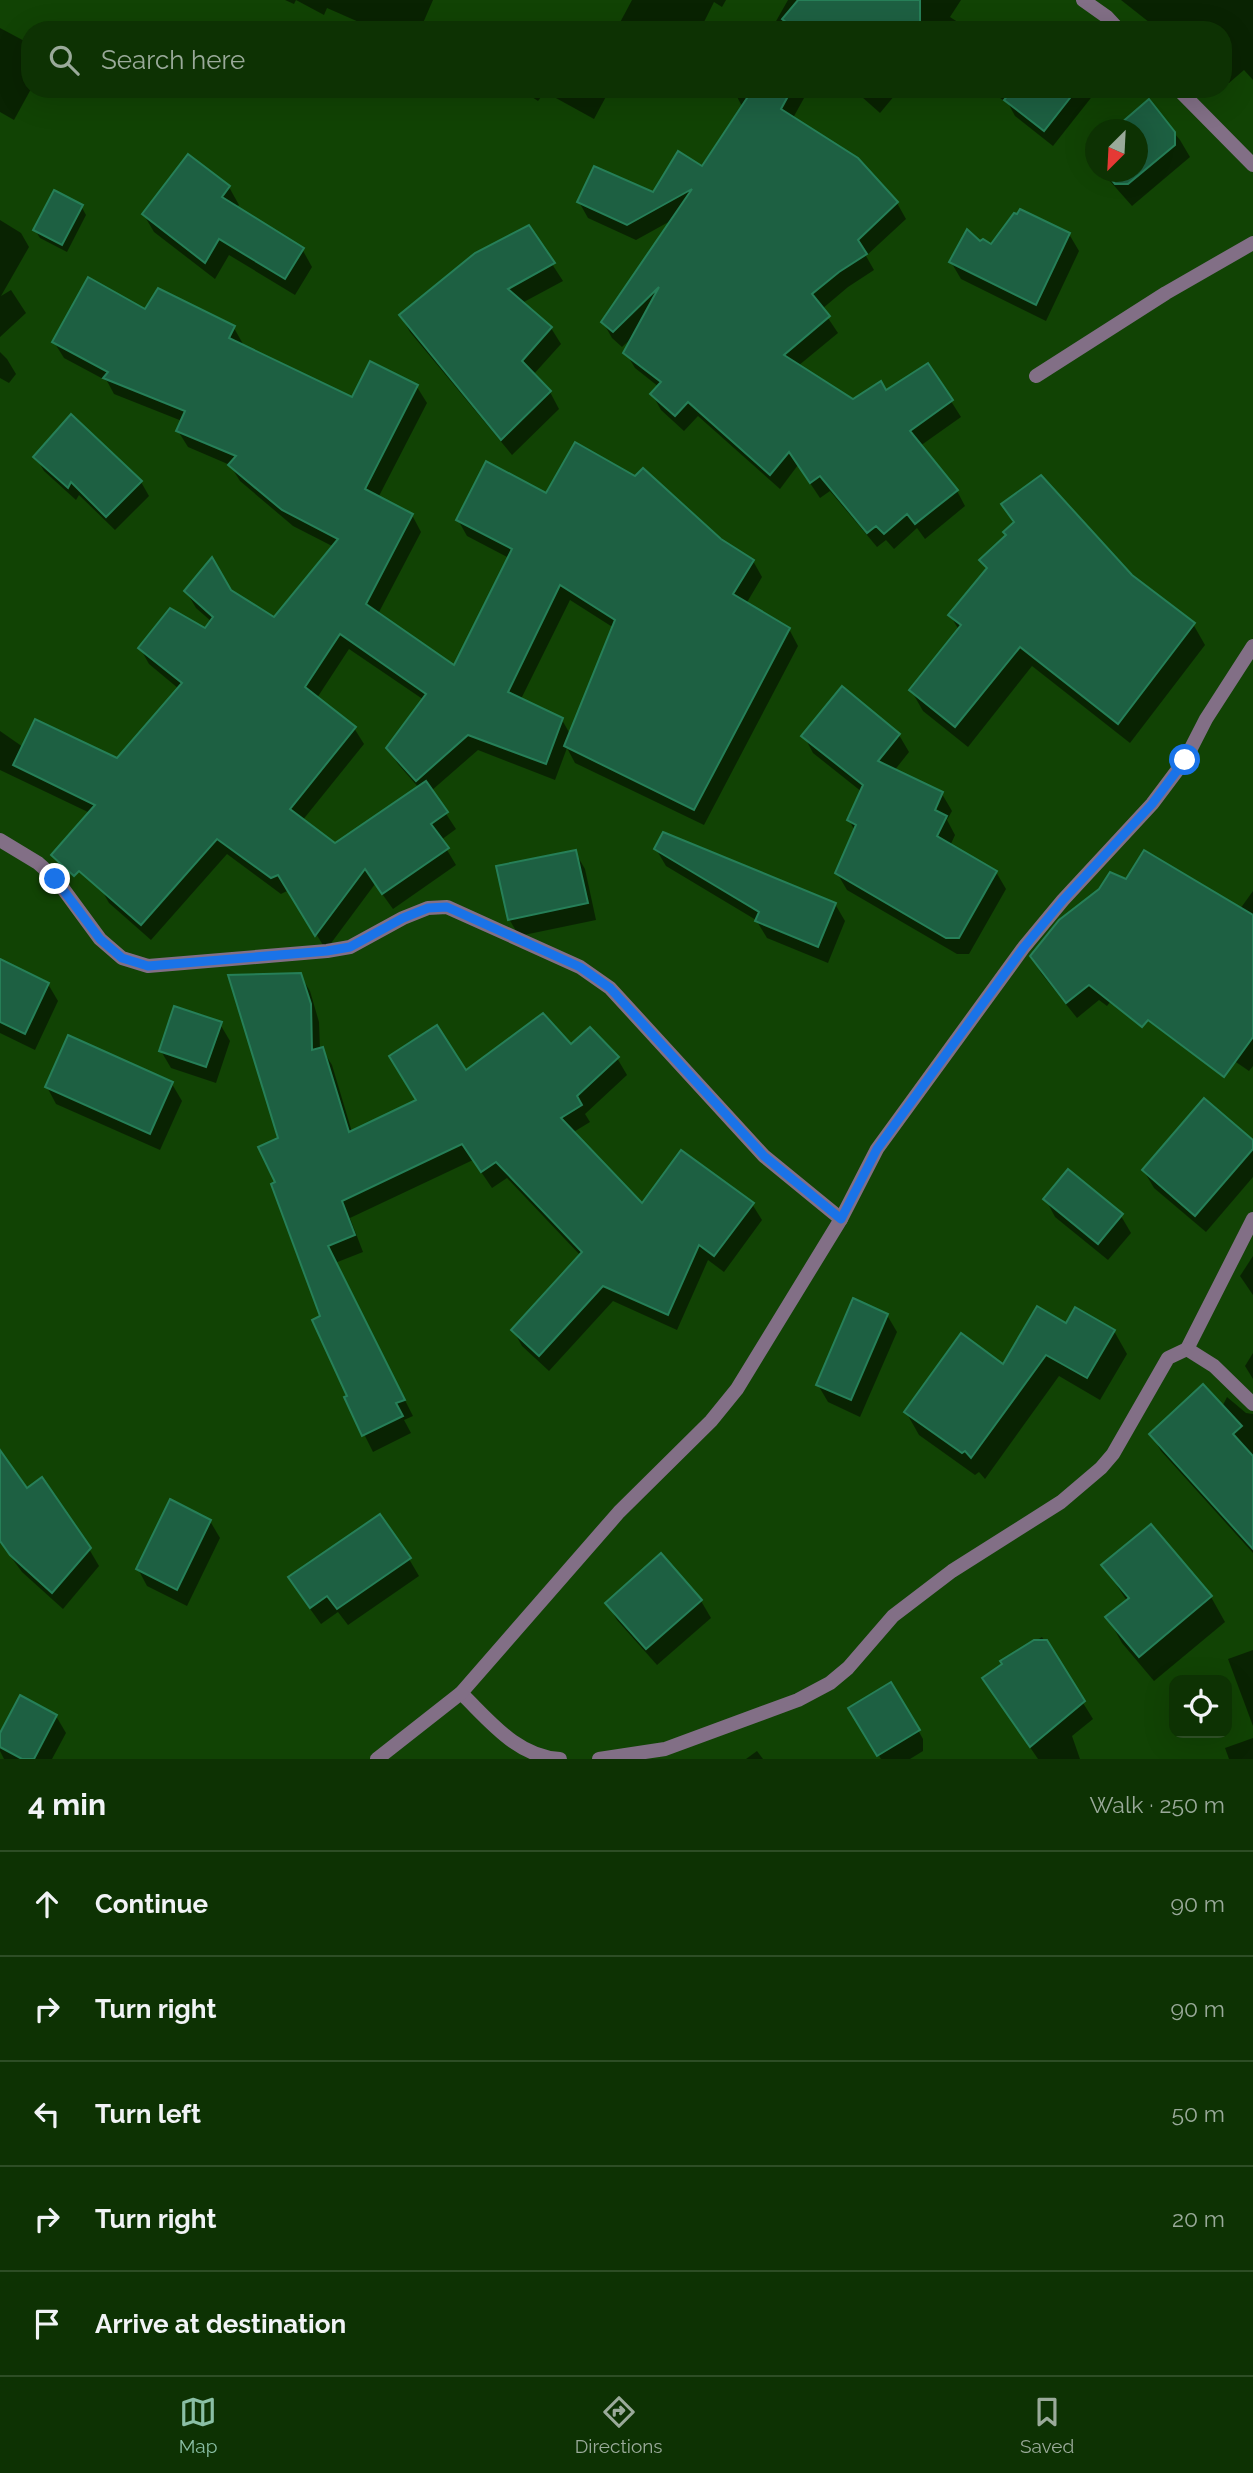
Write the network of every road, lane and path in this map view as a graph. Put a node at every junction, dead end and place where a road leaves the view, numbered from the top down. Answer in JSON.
{"nodes":[{"id":1,"x":1083,"y":0,"type":"edge"},
{"id":2,"x":1111,"y":21,"type":"edge"},
{"id":3,"x":1187,"y":98,"type":"edge"},
{"id":4,"x":1253,"y":165,"type":"edge"},
{"id":5,"x":1253,"y":243,"type":"edge"},
{"id":6,"x":1036,"y":376,"type":"dead end"},
{"id":7,"x":1253,"y":646,"type":"edge"},
{"id":8,"x":0,"y":840,"type":"edge"},
{"id":9,"x":841,"y":1219,"type":"junction"},
{"id":10,"x":1253,"y":1219,"type":"edge"},
{"id":11,"x":1187,"y":1349,"type":"junction"},
{"id":12,"x":1253,"y":1404,"type":"edge"},
{"id":13,"x":461,"y":1693,"type":"junction"},
{"id":14,"x":377,"y":1759,"type":"edge"},
{"id":15,"x":560,"y":1759,"type":"edge"},
{"id":16,"x":598,"y":1759,"type":"edge"}],
"edges":[{"from":1,"to":2,"type":"street"},
{"from":3,"to":4,"type":"street"},
{"from":5,"to":6,"type":"street"},
{"from":7,"to":9,"type":"street"},
{"from":8,"to":9,"type":"street"},
{"from":9,"to":13,"type":"street"},
{"from":10,"to":11,"type":"street"},
{"from":11,"to":12,"type":"street"},
{"from":11,"to":16,"type":"street"},
{"from":13,"to":14,"type":"street"},
{"from":13,"to":15,"type":"street"}]}
